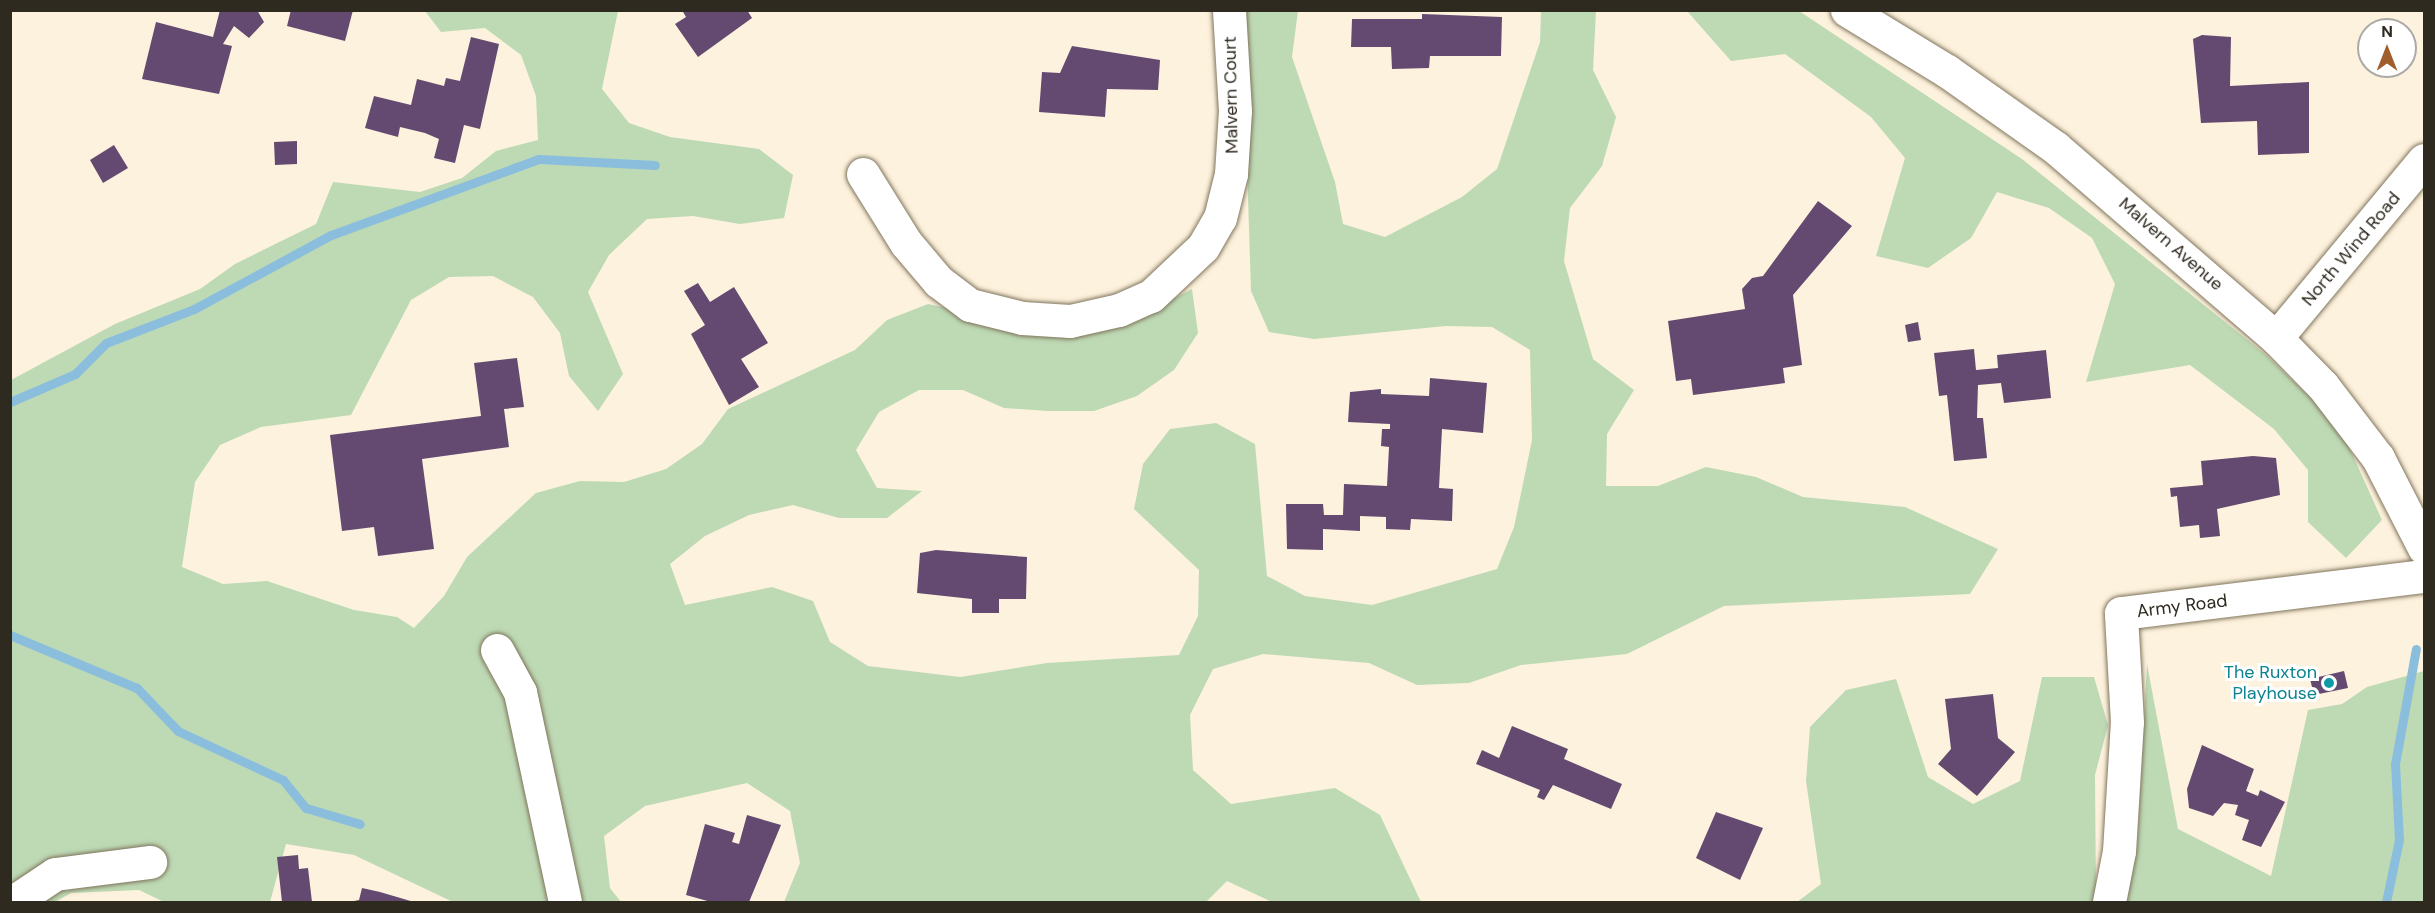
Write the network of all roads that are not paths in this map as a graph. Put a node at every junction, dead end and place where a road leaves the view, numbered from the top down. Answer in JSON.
{"nodes":[{"id":1,"x":1229,"y":10,"type":"edge"},
{"id":2,"x":1847,"y":10,"type":"edge"},
{"id":3,"x":2424,"y":160,"type":"edge"},
{"id":4,"x":862,"y":174,"type":"dead end"},
{"id":5,"x":2276,"y":338,"type":"junction"},
{"id":6,"x":2424,"y":548,"type":"edge"},
{"id":7,"x":2424,"y":576,"type":"edge"},
{"id":8,"x":497,"y":650,"type":"dead end"},
{"id":9,"x":150,"y":862,"type":"dead end"},
{"id":10,"x":13,"y":903,"type":"edge"},
{"id":11,"x":565,"y":903,"type":"edge"},
{"id":12,"x":2109,"y":903,"type":"edge"}],
"edges":[{"from":1,"to":4,"type":"street","name":"Malvern Court"},
{"from":2,"to":5,"type":"street","name":"Malvern Avenue"},
{"from":3,"to":5,"type":"street","name":"North Wind Road"},
{"from":5,"to":6,"type":"street","name":"Malvern Avenue"},
{"from":7,"to":12,"type":"street","name":"Army Road"},
{"from":8,"to":11,"type":"street"},
{"from":9,"to":10,"type":"street"}]}
